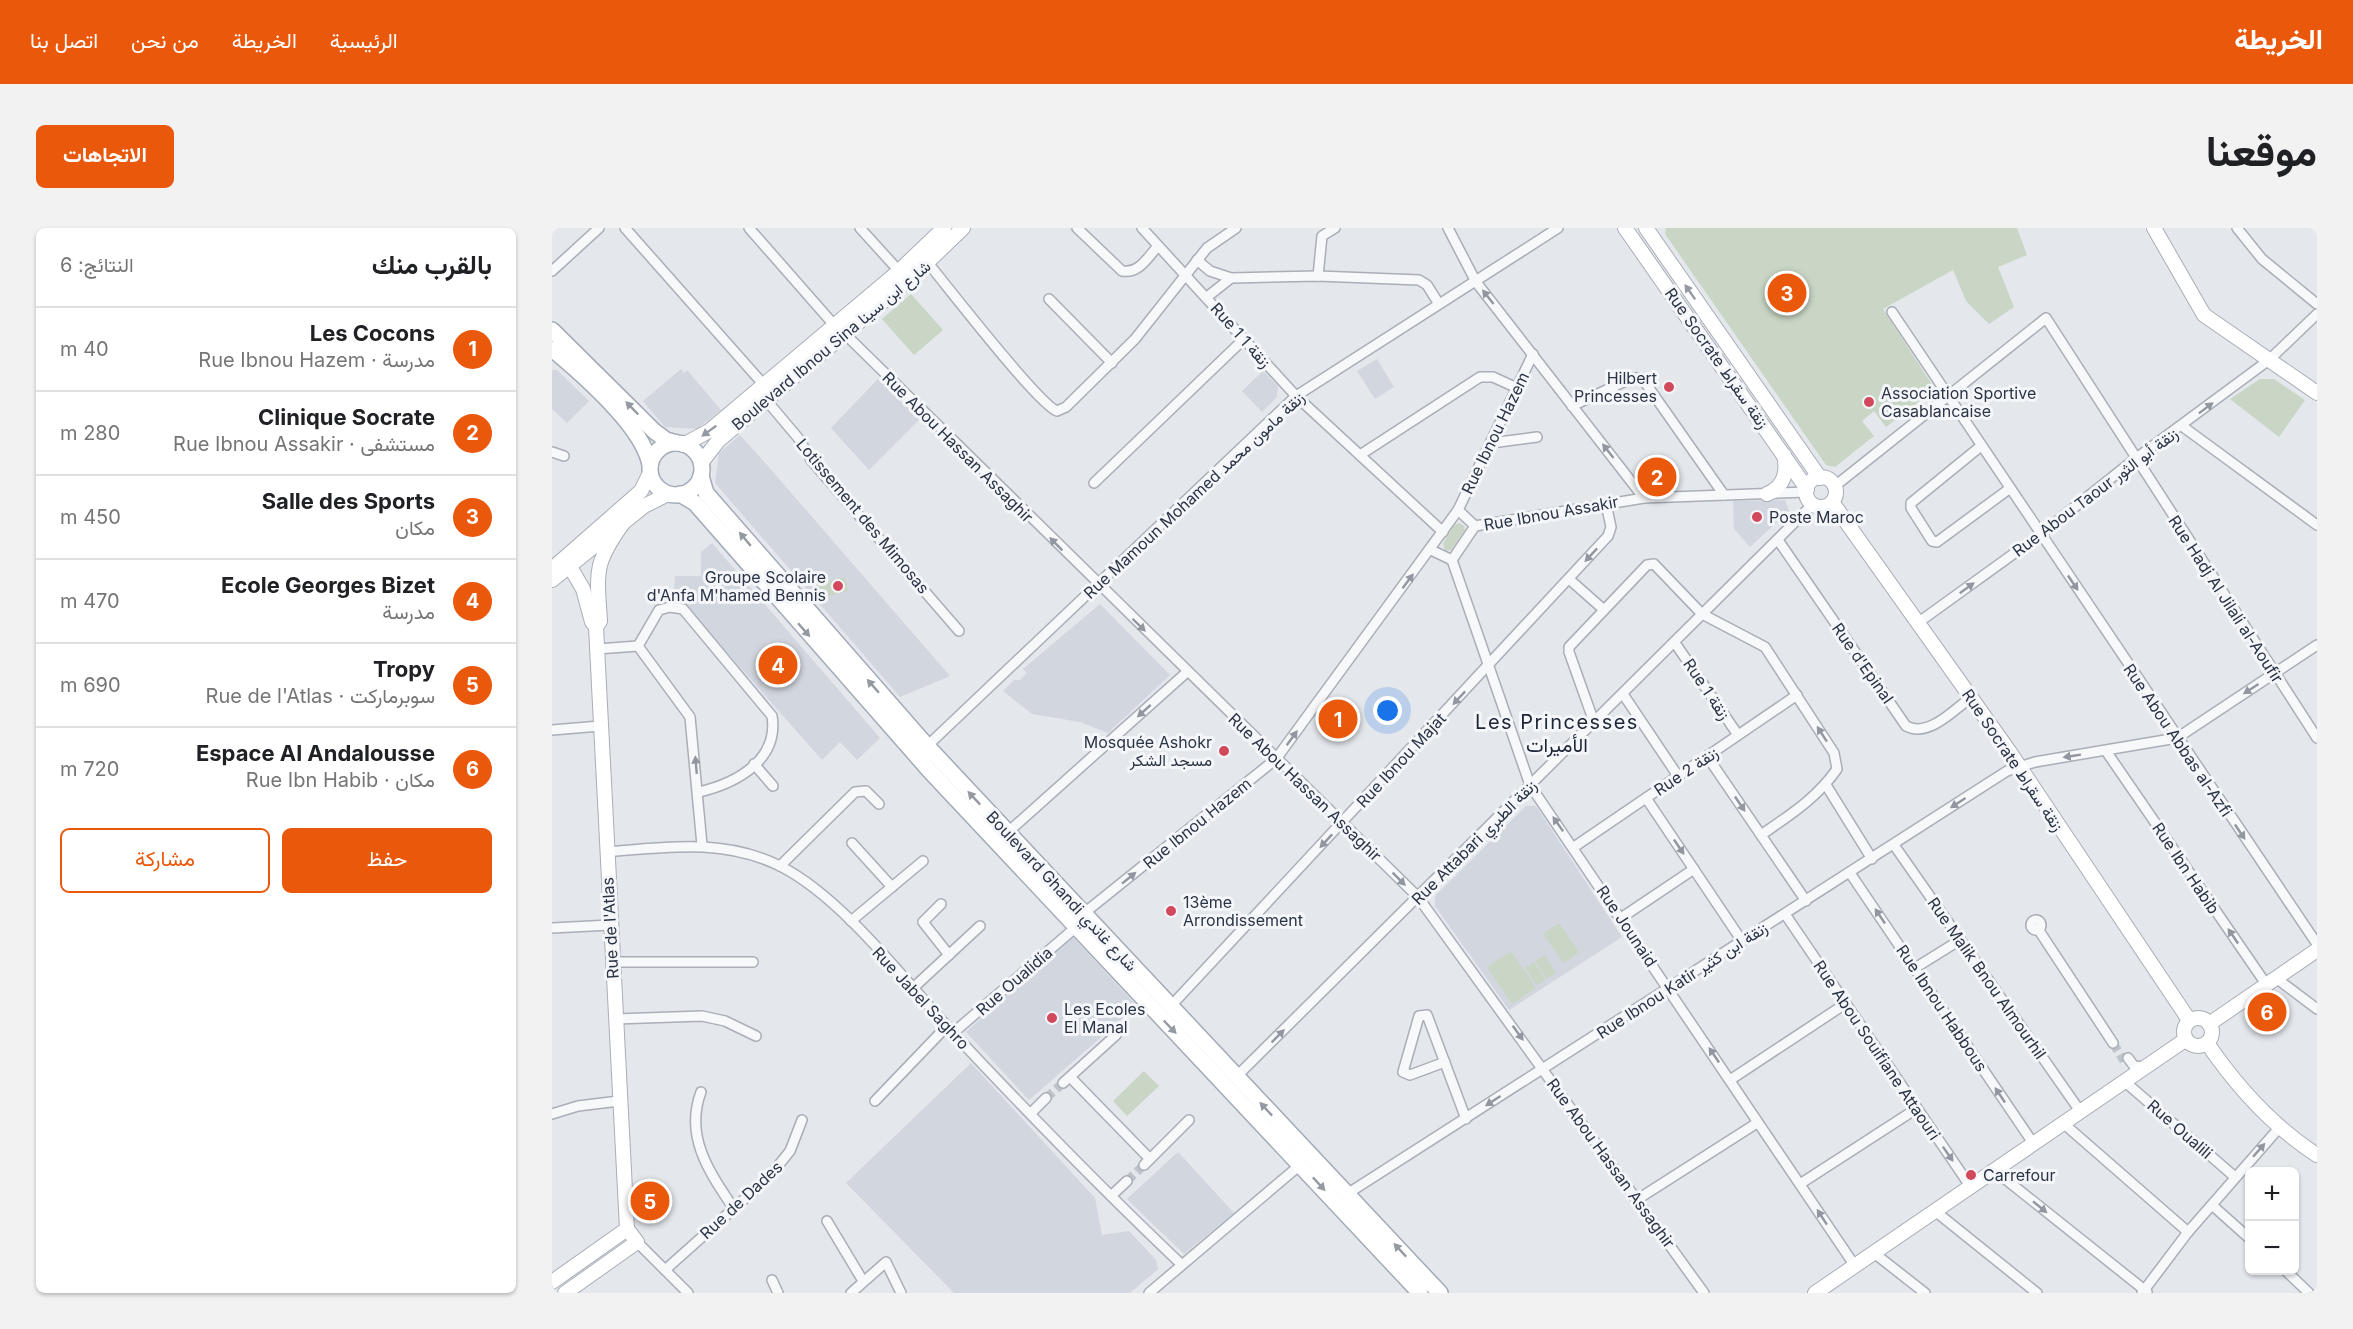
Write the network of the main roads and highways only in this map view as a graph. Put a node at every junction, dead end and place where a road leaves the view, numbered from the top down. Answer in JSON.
{"nodes":[{"id":1,"x":552,"y":330,"type":"edge"},
{"id":2,"x":553,"y":352,"type":"edge"},
{"id":3,"x":680,"y":444,"type":"junction"},
{"id":4,"x":650,"y":469,"type":"junction"},
{"id":5,"x":701,"y":470,"type":"junction"},
{"id":6,"x":674,"y":494,"type":"junction"},
{"id":7,"x":921,"y":751,"type":"junction"},
{"id":8,"x":1420,"y":1293,"type":"edge"},
{"id":9,"x":1440,"y":1293,"type":"edge"}],
"edges":[{"from":3,"to":1,"type":"main road","one_way":true},
{"from":2,"to":4,"type":"main road"},
{"from":3,"to":4,"type":"main road"},
{"from":3,"to":5,"type":"main road"},
{"from":4,"to":6,"type":"main road"},
{"from":5,"to":6,"type":"main road"},
{"from":7,"to":5,"type":"main road","name":"Boulevard Ghandi شارع غاندي","one_way":true},
{"from":6,"to":7,"type":"main road","name":"Boulevard Ghandi شارع غاندي","one_way":true},
{"from":7,"to":8,"type":"main road","name":"Boulevard Ghandi شارع غاندي","one_way":true},
{"from":9,"to":7,"type":"main road","name":"Boulevard Ghandi شارع غاندي","one_way":true}]}
